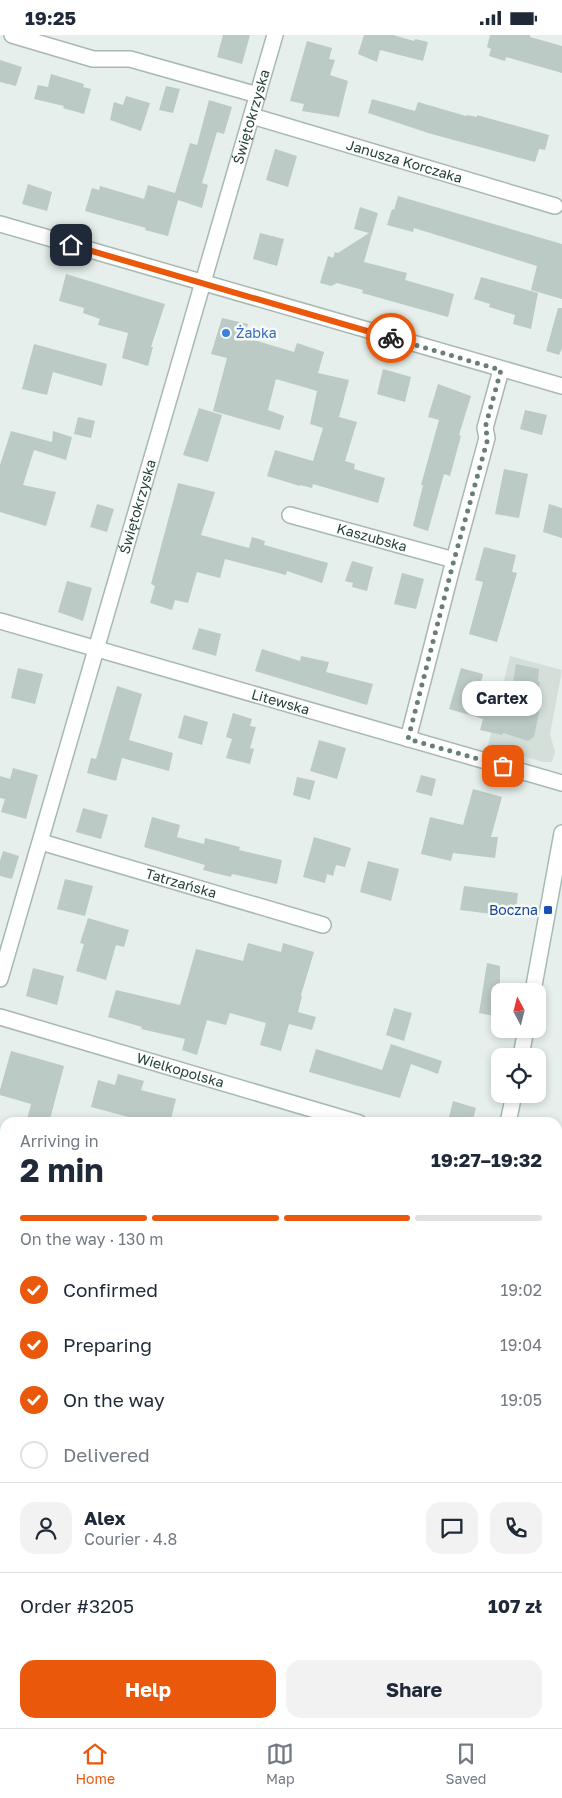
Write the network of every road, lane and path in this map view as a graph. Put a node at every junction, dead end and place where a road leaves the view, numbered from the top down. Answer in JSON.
{"nodes":[{"id":1,"x":12,"y":35,"type":"edge"},
{"id":2,"x":275,"y":35,"type":"edge"},
{"id":3,"x":258,"y":95,"type":"junction"},
{"id":4,"x":252,"y":116,"type":"junction"},
{"id":5,"x":555,"y":206,"type":"dead end"},
{"id":6,"x":0,"y":224,"type":"edge"},
{"id":7,"x":204,"y":283,"type":"junction"},
{"id":8,"x":501,"y":370,"type":"junction"},
{"id":9,"x":562,"y":386,"type":"edge"},
{"id":10,"x":290,"y":515,"type":"dead end"},
{"id":11,"x":454,"y":560,"type":"junction"},
{"id":12,"x":0,"y":621,"type":"edge"},
{"id":13,"x":97,"y":650,"type":"junction"},
{"id":14,"x":408,"y":739,"type":"junction"},
{"id":15,"x":562,"y":783,"type":"edge"},
{"id":16,"x":562,"y":833,"type":"edge"},
{"id":17,"x":41,"y":842,"type":"junction"},
{"id":18,"x":323,"y":925,"type":"dead end"},
{"id":19,"x":0,"y":979,"type":"edge"},
{"id":20,"x":534,"y":983,"type":"edge"},
{"id":21,"x":0,"y":1017,"type":"edge"},
{"id":22,"x":512,"y":1103,"type":"edge"},
{"id":23,"x":339,"y":1117,"type":"edge"},
{"id":24,"x":509,"y":1117,"type":"edge"}],
"edges":[{"from":1,"to":3,"type":"street"},
{"from":2,"to":3,"type":"street","name":"Świętokrzyska"},
{"from":3,"to":4,"type":"street","name":"Świętokrzyska"},
{"from":4,"to":5,"type":"street","name":"Janusza Korczaka"},
{"from":4,"to":7,"type":"street","name":"Świętokrzyska"},
{"from":6,"to":7,"type":"street"},
{"from":7,"to":8,"type":"street"},
{"from":7,"to":13,"type":"street","name":"Świętokrzyska"},
{"from":8,"to":9,"type":"street"},
{"from":8,"to":11,"type":"street"},
{"from":10,"to":11,"type":"street","name":"Kaszubska"},
{"from":11,"to":14,"type":"street"},
{"from":12,"to":13,"type":"street","name":"Litewska"},
{"from":13,"to":14,"type":"street","name":"Litewska"},
{"from":13,"to":17,"type":"street","name":"Świętokrzyska"},
{"from":14,"to":15,"type":"street","name":"Litewska"},
{"from":16,"to":20,"type":"street"},
{"from":17,"to":18,"type":"street","name":"Tatrzańska"},
{"from":17,"to":19,"type":"street","name":"Świętokrzyska"},
{"from":21,"to":23,"type":"street","name":"Wielkopolska"},
{"from":22,"to":24,"type":"street"}]}
